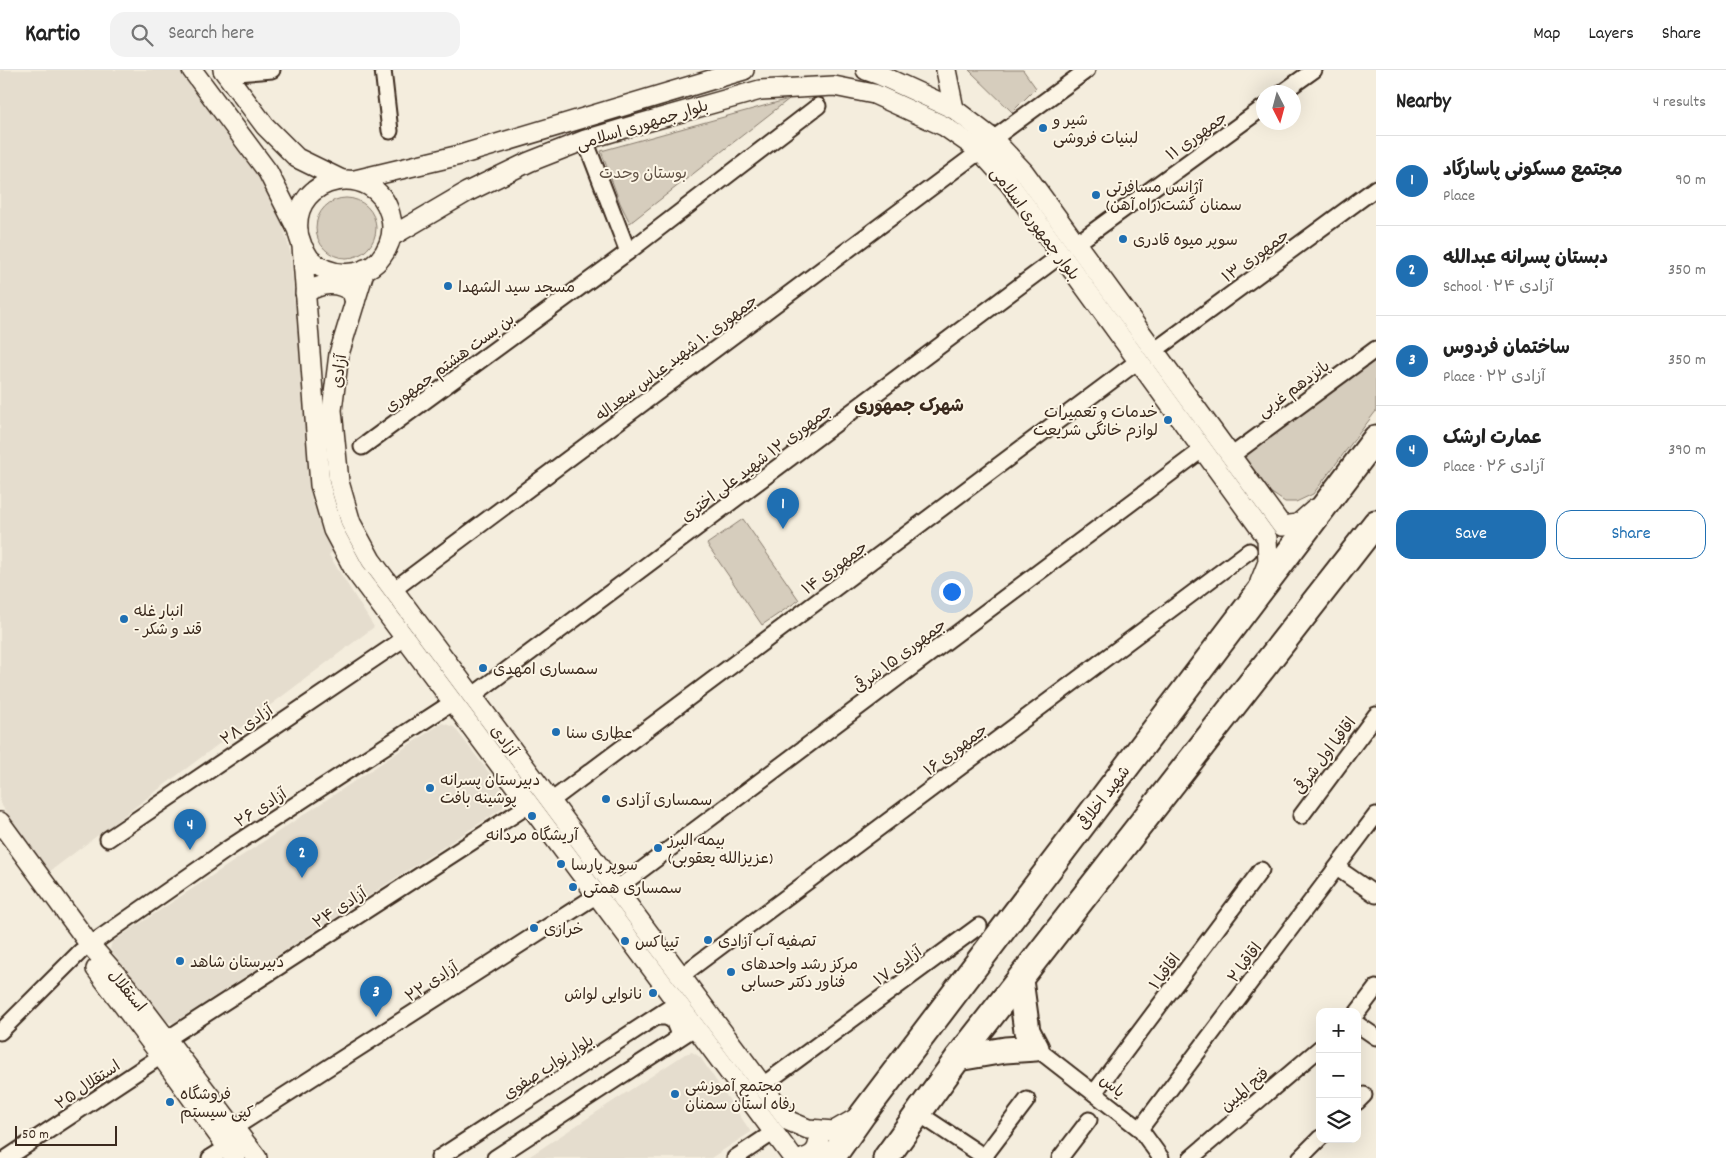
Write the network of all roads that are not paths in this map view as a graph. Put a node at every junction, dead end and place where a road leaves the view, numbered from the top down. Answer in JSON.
{"nodes":[{"id":1,"x":192,"y":70,"type":"edge"},
{"id":2,"x":272,"y":70,"type":"edge"},
{"id":3,"x":383,"y":70,"type":"edge"},
{"id":4,"x":744,"y":70,"type":"edge"},
{"id":5,"x":866,"y":70,"type":"edge"},
{"id":6,"x":946,"y":70,"type":"edge"},
{"id":7,"x":1087,"y":70,"type":"edge"},
{"id":8,"x":1314,"y":70,"type":"edge"},
{"id":9,"x":224,"y":72,"type":"edge"},
{"id":10,"x":1293,"y":85,"type":"edge"},
{"id":11,"x":624,"y":105,"type":"junction"},
{"id":12,"x":818,"y":106,"type":"dead end"},
{"id":13,"x":954,"y":109,"type":"junction"},
{"id":14,"x":1256,"y":113,"type":"edge"},
{"id":15,"x":632,"y":126,"type":"junction"},
{"id":16,"x":390,"y":131,"type":"dead end"},
{"id":17,"x":585,"y":140,"type":"junction"},
{"id":18,"x":986,"y":145,"type":"junction"},
{"id":19,"x":347,"y":180,"type":"junction"},
{"id":20,"x":1376,"y":188,"type":"edge"},
{"id":21,"x":392,"y":236,"type":"junction"},
{"id":22,"x":300,"y":239,"type":"junction"},
{"id":23,"x":1069,"y":250,"type":"junction"},
{"id":24,"x":628,"y":252,"type":"junction"},
{"id":25,"x":365,"y":269,"type":"junction"},
{"id":26,"x":305,"y":293,"type":"junction"},
{"id":27,"x":355,"y":302,"type":"junction"},
{"id":28,"x":1376,"y":349,"type":"edge"},
{"id":29,"x":1146,"y":356,"type":"junction"},
{"id":30,"x":1376,"y":438,"type":"edge"},
{"id":31,"x":362,"y":447,"type":"dead end"},
{"id":32,"x":1202,"y":449,"type":"junction"},
{"id":33,"x":1230,"y":456,"type":"junction"},
{"id":34,"x":1332,"y":495,"type":"junction"},
{"id":35,"x":1375,"y":525,"type":"edge"},
{"id":36,"x":1282,"y":526,"type":"junction"},
{"id":37,"x":1267,"y":538,"type":"junction"},
{"id":38,"x":1249,"y":551,"type":"dead end"},
{"id":39,"x":393,"y":590,"type":"junction"},
{"id":40,"x":1252,"y":600,"type":"junction"},
{"id":41,"x":405,"y":638,"type":"junction"},
{"id":42,"x":472,"y":696,"type":"junction"},
{"id":43,"x":453,"y":702,"type":"junction"},
{"id":44,"x":1376,"y":714,"type":"edge"},
{"id":45,"x":550,"y":801,"type":"junction"},
{"id":46,"x":530,"y":805,"type":"junction"},
{"id":47,"x":1376,"y":815,"type":"edge"},
{"id":48,"x":1301,"y":816,"type":"dead end"},
{"id":49,"x":0,"y":822,"type":"edge"},
{"id":50,"x":578,"y":837,"type":"junction"},
{"id":51,"x":108,"y":839,"type":"dead end"},
{"id":52,"x":0,"y":843,"type":"edge"},
{"id":53,"x":562,"y":849,"type":"junction"},
{"id":54,"x":1336,"y":868,"type":"junction"},
{"id":55,"x":1261,"y":870,"type":"dead end"},
{"id":56,"x":616,"y":888,"type":"junction"},
{"id":57,"x":597,"y":895,"type":"junction"},
{"id":58,"x":1376,"y":895,"type":"edge"},
{"id":59,"x":979,"y":926,"type":"dead end"},
{"id":60,"x":86,"y":948,"type":"junction"},
{"id":61,"x":681,"y":976,"type":"junction"},
{"id":62,"x":1020,"y":980,"type":"junction"},
{"id":63,"x":1376,"y":988,"type":"edge"},
{"id":64,"x":677,"y":1003,"type":"junction"},
{"id":65,"x":1361,"y":1008,"type":"edge"},
{"id":66,"x":656,"y":1017,"type":"junction"},
{"id":67,"x":696,"y":1027,"type":"junction"},
{"id":68,"x":1361,"y":1027,"type":"edge"},
{"id":69,"x":0,"y":1032,"type":"edge"},
{"id":70,"x":1376,"y":1037,"type":"edge"},
{"id":71,"x":675,"y":1041,"type":"junction"},
{"id":72,"x":164,"y":1047,"type":"junction"},
{"id":73,"x":1036,"y":1048,"type":"junction"},
{"id":74,"x":1316,"y":1051,"type":"edge"},
{"id":75,"x":958,"y":1058,"type":"junction"},
{"id":76,"x":763,"y":1085,"type":"junction"},
{"id":77,"x":1094,"y":1093,"type":"junction"},
{"id":78,"x":1028,"y":1100,"type":"dead end"},
{"id":79,"x":918,"y":1113,"type":"junction"},
{"id":80,"x":863,"y":1114,"type":"junction"},
{"id":81,"x":1089,"y":1120,"type":"dead end"},
{"id":82,"x":234,"y":1128,"type":"junction"},
{"id":83,"x":1140,"y":1129,"type":"junction"},
{"id":84,"x":819,"y":1130,"type":"junction"},
{"id":85,"x":774,"y":1132,"type":"junction"},
{"id":86,"x":1316,"y":1142,"type":"edge"},
{"id":87,"x":230,"y":1153,"type":"edge"},
{"id":88,"x":7,"y":1158,"type":"edge"},
{"id":89,"x":210,"y":1158,"type":"edge"},
{"id":90,"x":257,"y":1158,"type":"edge"},
{"id":91,"x":439,"y":1158,"type":"edge"},
{"id":92,"x":495,"y":1158,"type":"edge"},
{"id":93,"x":735,"y":1158,"type":"edge"},
{"id":94,"x":793,"y":1158,"type":"edge"},
{"id":95,"x":804,"y":1158,"type":"edge"},
{"id":96,"x":832,"y":1158,"type":"edge"},
{"id":97,"x":886,"y":1158,"type":"edge"},
{"id":98,"x":984,"y":1158,"type":"edge"},
{"id":99,"x":1060,"y":1158,"type":"edge"},
{"id":100,"x":1161,"y":1158,"type":"edge"},
{"id":101,"x":1190,"y":1158,"type":"edge"},
{"id":102,"x":1300,"y":1158,"type":"edge"}],
"edges":[{"from":1,"to":22,"type":"street"},
{"from":2,"to":9,"type":"street"},
{"from":3,"to":16,"type":"street"},
{"from":4,"to":11,"type":"street","name":"بلوار جمهوری اسلامی"},
{"from":5,"to":13,"type":"street","name":"بلوار جمهوری اسلامی"},
{"from":6,"to":13,"type":"street"},
{"from":7,"to":18,"type":"street","name":"جمهوری ۱۰ شهید عباس سعداله"},
{"from":8,"to":10,"type":"street"},
{"from":9,"to":19,"type":"street"},
{"from":11,"to":15,"type":"street"},
{"from":11,"to":19,"type":"street","name":"بلوار جمهوری اسلامی"},
{"from":12,"to":24,"type":"street","name":"بن بست هشتم جمهوری"},
{"from":13,"to":18,"type":"street","name":"بلوار جمهوری اسلامی"},
{"from":14,"to":23,"type":"street","name":"جمهوری ۱۱"},
{"from":15,"to":17,"type":"street","name":"بلوار جمهوری اسلامی"},
{"from":15,"to":18,"type":"street","name":"بلوار جمهوری اسلامی"},
{"from":17,"to":21,"type":"street","name":"بلوار جمهوری اسلامی"},
{"from":17,"to":24,"type":"street"},
{"from":18,"to":23,"type":"street","name":"بلوار جمهوری اسلامی"},
{"from":18,"to":39,"type":"street","name":"جمهوری ۱۰ شهید عباس سعداله"},
{"from":19,"to":21,"type":"street"},
{"from":19,"to":22,"type":"street"},
{"from":20,"to":29,"type":"street","name":"جمهوری ۱۳"},
{"from":21,"to":25,"type":"street"},
{"from":22,"to":25,"type":"street"},
{"from":22,"to":26,"type":"street","name":"آزادی"},
{"from":23,"to":29,"type":"street","name":"بلوار جمهوری اسلامی"},
{"from":23,"to":42,"type":"street","name":"جمهوری ۱۲ شهید علی اختری"},
{"from":24,"to":31,"type":"street","name":"بن بست هشتم جمهوری"},
{"from":25,"to":27,"type":"street","name":"آزادی"},
{"from":26,"to":27,"type":"street"},
{"from":26,"to":41,"type":"street","name":"آزادی"},
{"from":27,"to":39,"type":"street","name":"آزادی"},
{"from":28,"to":33,"type":"street","name":"پانزدهم غربی"},
{"from":29,"to":32,"type":"street","name":"بلوار جمهوری اسلامی"},
{"from":29,"to":33,"type":"street","name":"بلوار جمهوری اسلامی"},
{"from":29,"to":45,"type":"street","name":"جمهوری ۱۴"},
{"from":30,"to":34,"type":"main road","name":"شهید اخلاقی"},
{"from":32,"to":37,"type":"street","name":"بلوار جمهوری اسلامی"},
{"from":32,"to":56,"type":"street","name":"جمهوری ۱۵ شرقی"},
{"from":33,"to":36,"type":"street","name":"بلوار جمهوری اسلامی"},
{"from":34,"to":36,"type":"street"},
{"from":34,"to":40,"type":"main road","name":"شهید اخلاقی"},
{"from":35,"to":62,"type":"main road"},
{"from":36,"to":37,"type":"street"},
{"from":37,"to":40,"type":"street"},
{"from":38,"to":61,"type":"street","name":"جمهوری ۱۶"},
{"from":39,"to":42,"type":"street","name":"آزادی"},
{"from":40,"to":80,"type":"main road","name":"شهید اخلاقی"},
{"from":41,"to":43,"type":"street","name":"آزادی"},
{"from":41,"to":51,"type":"street","name":"آزادی ۲۸"},
{"from":42,"to":45,"type":"street","name":"آزادی"},
{"from":43,"to":46,"type":"street","name":"آزادی"},
{"from":43,"to":60,"type":"street","name":"آزادی ۲۶"},
{"from":44,"to":48,"type":"street","name":"اقاقیا اول شرقی"},
{"from":45,"to":50,"type":"street","name":"آزادی"},
{"from":46,"to":53,"type":"street","name":"آزادی"},
{"from":46,"to":72,"type":"street","name":"آزادی ۲۴"},
{"from":47,"to":54,"type":"street","name":"اقاقیا ۲"},
{"from":49,"to":60,"type":"street","name":"استقلال"},
{"from":50,"to":53,"type":"street"},
{"from":50,"to":56,"type":"street","name":"آزادی"},
{"from":52,"to":60,"type":"street","name":"استقلال"},
{"from":53,"to":57,"type":"street","name":"آزادی"},
{"from":54,"to":58,"type":"street"},
{"from":54,"to":83,"type":"street","name":"اقاقیا ۲"},
{"from":55,"to":77,"type":"street","name":"اقاقیا ۱"},
{"from":56,"to":61,"type":"street","name":"آزادی"},
{"from":57,"to":64,"type":"street","name":"آزادی"},
{"from":57,"to":82,"type":"street","name":"آزادی ۲۲"},
{"from":59,"to":76,"type":"street","name":"آزادی ۱۷"},
{"from":60,"to":69,"type":"street","name":"آزادی ۲۶"},
{"from":60,"to":72,"type":"street","name":"استقلال"},
{"from":61,"to":76,"type":"street","name":"آزادی"},
{"from":62,"to":73,"type":"main road"},
{"from":62,"to":75,"type":"main road"},
{"from":63,"to":65,"type":"street"},
{"from":64,"to":66,"type":"street","name":"بلوار نواب صفوی"},
{"from":64,"to":67,"type":"street","name":"آزادی"},
{"from":66,"to":71,"type":"street"},
{"from":66,"to":91,"type":"street","name":"بلوار نواب صفوی"},
{"from":67,"to":71,"type":"street"},
{"from":67,"to":85,"type":"street","name":"آزادی"},
{"from":68,"to":70,"type":"street"},
{"from":71,"to":92,"type":"street"},
{"from":72,"to":82,"type":"street","name":"استقلال"},
{"from":72,"to":87,"type":"street","name":"استقلال"},
{"from":72,"to":88,"type":"street","name":"استقلال ۲۵"},
{"from":73,"to":75,"type":"main road"},
{"from":73,"to":77,"type":"street","name":"یاس"},
{"from":74,"to":101,"type":"street","name":"فتح المبین"},
{"from":75,"to":79,"type":"main road"},
{"from":76,"to":84,"type":"street","name":"آزادی"},
{"from":77,"to":83,"type":"street","name":"یاس"},
{"from":78,"to":98,"type":"street"},
{"from":79,"to":97,"type":"main road"},
{"from":79,"to":98,"type":"street"},
{"from":80,"to":84,"type":"street","name":"آزادی"},
{"from":80,"to":96,"type":"main road","name":"شهید اخلاقی"},
{"from":81,"to":99,"type":"street"},
{"from":82,"to":90,"type":"street","name":"استقلال"},
{"from":83,"to":100,"type":"street","name":"یاس"},
{"from":84,"to":95,"type":"street"},
{"from":85,"to":93,"type":"street"},
{"from":85,"to":94,"type":"street","name":"آزادی"},
{"from":86,"to":102,"type":"street"},
{"from":87,"to":89,"type":"street"}]}
